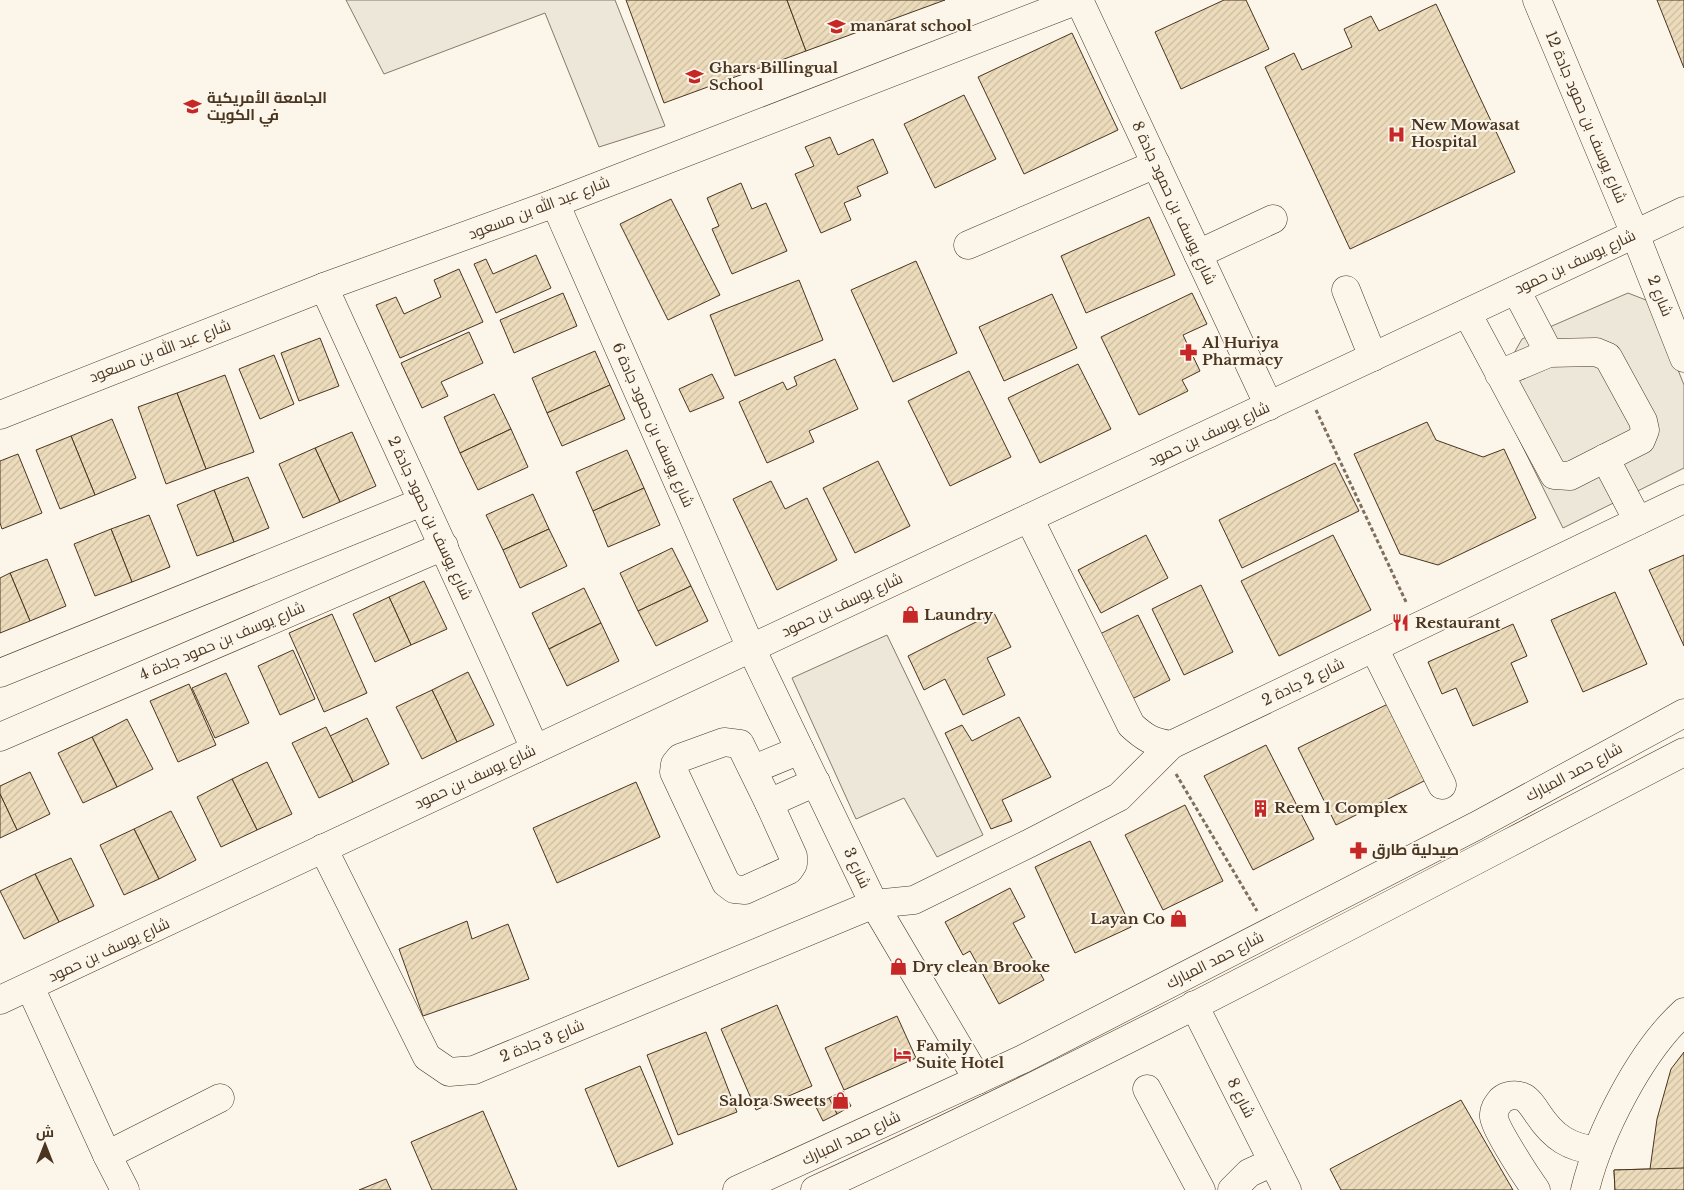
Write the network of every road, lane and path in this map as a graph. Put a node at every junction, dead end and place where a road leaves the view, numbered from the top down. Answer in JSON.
{"nodes":[{"id":1,"x":1079,"y":0,"type":"edge"},
{"id":2,"x":1537,"y":0,"type":"edge"},
{"id":3,"x":1156,"y":164,"type":"junction"},
{"id":4,"x":555,"y":203,"type":"junction"},
{"id":5,"x":1684,"y":211,"type":"edge"},
{"id":6,"x":1273,"y":219,"type":"dead end"},
{"id":7,"x":1635,"y":234,"type":"junction"},
{"id":8,"x":968,"y":244,"type":"dead end"},
{"id":9,"x":1198,"y":254,"type":"junction"},
{"id":10,"x":324,"y":287,"type":"junction"},
{"id":11,"x":1346,"y":290,"type":"dead end"},
{"id":12,"x":1516,"y":290,"type":"junction"},
{"id":13,"x":1467,"y":313,"type":"junction"},
{"id":14,"x":1549,"y":352,"type":"junction"},
{"id":15,"x":1373,"y":357,"type":"junction"},
{"id":16,"x":1684,"y":358,"type":"edge"},
{"id":17,"x":1499,"y":374,"type":"junction"},
{"id":18,"x":1306,"y":388,"type":"junction"},
{"id":19,"x":1269,"y":406,"type":"junction"},
{"id":20,"x":0,"y":414,"type":"edge"},
{"id":21,"x":1605,"y":458,"type":"junction"},
{"id":22,"x":1684,"y":499,"type":"edge"},
{"id":23,"x":422,"y":502,"type":"junction"},
{"id":24,"x":1029,"y":518,"type":"junction"},
{"id":25,"x":1638,"y":521,"type":"junction"},
{"id":26,"x":444,"y":546,"type":"junction"},
{"id":27,"x":1418,"y":627,"type":"junction"},
{"id":28,"x":751,"y":648,"type":"junction"},
{"id":29,"x":1374,"y":648,"type":"junction"},
{"id":30,"x":0,"y":673,"type":"edge"},
{"id":31,"x":1684,"y":713,"type":"edge"},
{"id":32,"x":0,"y":737,"type":"edge"},
{"id":33,"x":1167,"y":748,"type":"junction"},
{"id":34,"x":535,"y":749,"type":"junction"},
{"id":35,"x":800,"y":750,"type":"junction"},
{"id":36,"x":1684,"y":752,"type":"edge"},
{"id":37,"x":754,"y":769,"type":"junction"},
{"id":38,"x":816,"y":782,"type":"junction"},
{"id":39,"x":1442,"y":785,"type":"dead end"},
{"id":40,"x":769,"y":803,"type":"junction"},
{"id":41,"x":323,"y":848,"type":"junction"},
{"id":42,"x":874,"y":904,"type":"junction"},
{"id":43,"x":1269,"y":932,"type":"junction"},
{"id":44,"x":30,"y":987,"type":"junction"},
{"id":45,"x":0,"y":1000,"type":"edge"},
{"id":46,"x":1194,"y":1005,"type":"junction"},
{"id":47,"x":1684,"y":1012,"type":"edge"},
{"id":48,"x":978,"y":1080,"type":"junction"},
{"id":49,"x":1147,"y":1088,"type":"dead end"},
{"id":50,"x":220,"y":1098,"type":"dead end"},
{"id":51,"x":1597,"y":1151,"type":"junction"},
{"id":52,"x":107,"y":1155,"type":"junction"},
{"id":53,"x":1273,"y":1162,"type":"junction"},
{"id":54,"x":126,"y":1190,"type":"edge"},
{"id":55,"x":737,"y":1190,"type":"edge"},
{"id":56,"x":815,"y":1190,"type":"edge"},
{"id":57,"x":1201,"y":1190,"type":"edge"},
{"id":58,"x":1232,"y":1190,"type":"edge"},
{"id":59,"x":1287,"y":1190,"type":"edge"},
{"id":60,"x":1536,"y":1190,"type":"edge"},
{"id":61,"x":1585,"y":1190,"type":"edge"}],
"edges":[{"from":1,"to":3,"type":"street","name":"شارع يوسف بن حمود جادة 8"},
{"from":1,"to":4,"type":"street","name":"شارع عبد الله بن مسعود"},
{"from":2,"to":7,"type":"street","name":"شارع يوسف بن حمود جادة 12"},
{"from":3,"to":8,"type":"street"},
{"from":3,"to":9,"type":"street","name":"شارع يوسف بن حمود جادة 8"},
{"from":4,"to":10,"type":"street","name":"شارع عبد الله بن مسعود"},
{"from":4,"to":28,"type":"street","name":"شارع يوسف بن حمود جادة 6"},
{"from":5,"to":7,"type":"street","name":"شارع يوسف بن حمود"},
{"from":6,"to":9,"type":"street"},
{"from":7,"to":12,"type":"street","name":"شارع يوسف بن حمود"},
{"from":7,"to":16,"type":"street","name":"شارع 2"},
{"from":9,"to":19,"type":"street","name":"شارع يوسف بن حمود جادة 8"},
{"from":10,"to":20,"type":"street","name":"شارع عبد الله بن مسعود"},
{"from":10,"to":23,"type":"street","name":"شارع يوسف بن حمود جادة 2"},
{"from":11,"to":15,"type":"street"},
{"from":12,"to":13,"type":"street","name":"شارع يوسف بن حمود"},
{"from":12,"to":14,"type":"street"},
{"from":13,"to":15,"type":"street","name":"شارع يوسف بن حمود"},
{"from":13,"to":17,"type":"street"},
{"from":14,"to":17,"type":"street"},
{"from":14,"to":21,"type":"street"},
{"from":15,"to":18,"type":"street","name":"شارع يوسف بن حمود"},
{"from":17,"to":21,"type":"street"},
{"from":18,"to":19,"type":"street","name":"شارع يوسف بن حمود"},
{"from":18,"to":27,"type":"path"},
{"from":19,"to":24,"type":"street","name":"شارع يوسف بن حمود"},
{"from":21,"to":25,"type":"street"},
{"from":22,"to":25,"type":"street","name":"شارع 2 جادة 2"},
{"from":23,"to":26,"type":"street","name":"شارع يوسف بن حمود جادة 2"},
{"from":23,"to":30,"type":"street"},
{"from":24,"to":28,"type":"street","name":"شارع يوسف بن حمود"},
{"from":24,"to":33,"type":"street"},
{"from":25,"to":27,"type":"street","name":"شارع 2 جادة 2"},
{"from":26,"to":32,"type":"street","name":"شارع يوسف بن حمود جادة 4"},
{"from":26,"to":34,"type":"street","name":"شارع يوسف بن حمود جادة 2"},
{"from":27,"to":29,"type":"street","name":"شارع 2 جادة 2"},
{"from":28,"to":34,"type":"street","name":"شارع يوسف بن حمود"},
{"from":28,"to":35,"type":"street","name":"شارع 3"},
{"from":29,"to":33,"type":"street","name":"شارع 2 جادة 2"},
{"from":29,"to":39,"type":"street"},
{"from":31,"to":43,"type":"street","name":"شارع حمد المبارك"},
{"from":33,"to":42,"type":"street","name":"شارع 3 جادة 2"},
{"from":33,"to":43,"type":"path"},
{"from":34,"to":41,"type":"street","name":"شارع يوسف بن حمود"},
{"from":35,"to":37,"type":"street"},
{"from":35,"to":38,"type":"street","name":"شارع 3"},
{"from":36,"to":46,"type":"street","name":"شارع حمد المبارك"},
{"from":37,"to":40,"type":"street"},
{"from":37,"to":40,"type":"street"},
{"from":38,"to":40,"type":"street"},
{"from":38,"to":42,"type":"street","name":"شارع 3"},
{"from":41,"to":42,"type":"street","name":"شارع 3 جادة 2"},
{"from":41,"to":44,"type":"street","name":"شارع يوسف بن حمود"},
{"from":42,"to":48,"type":"street","name":"شارع 3"},
{"from":43,"to":48,"type":"street","name":"شارع حمد المبارك"},
{"from":44,"to":45,"type":"street","name":"شارع يوسف بن حمود"},
{"from":44,"to":52,"type":"street"},
{"from":46,"to":53,"type":"street","name":"شارع 8"},
{"from":46,"to":56,"type":"street","name":"شارع حمد المبارك"},
{"from":47,"to":51,"type":"street"},
{"from":48,"to":55,"type":"street","name":"شارع حمد المبارك"},
{"from":49,"to":57,"type":"street"},
{"from":50,"to":52,"type":"street"},
{"from":51,"to":60,"type":"street"},
{"from":51,"to":61,"type":"street"},
{"from":52,"to":54,"type":"street"},
{"from":53,"to":58,"type":"street"},
{"from":53,"to":59,"type":"street","name":"شارع 8"}]}
